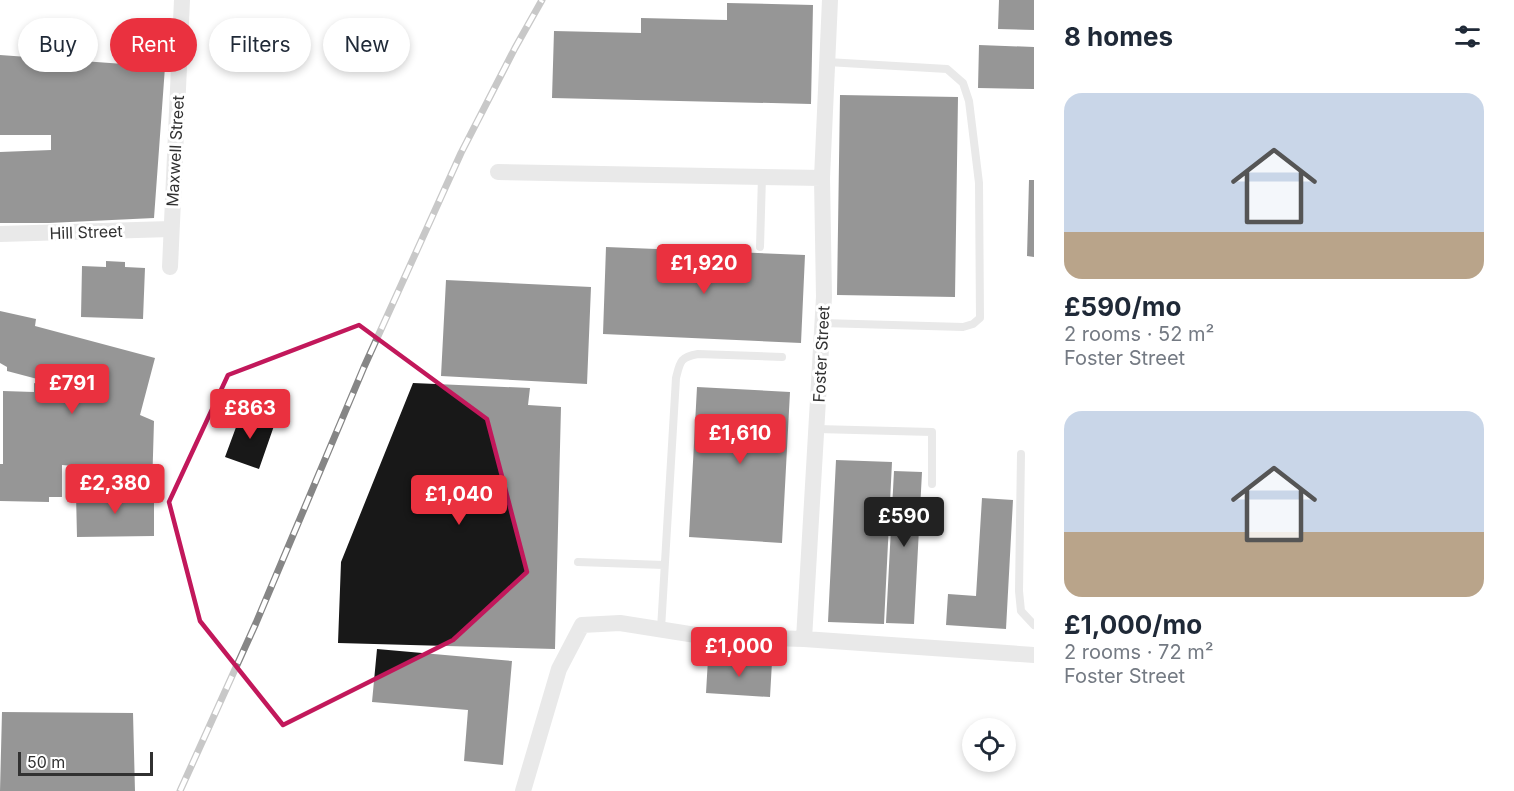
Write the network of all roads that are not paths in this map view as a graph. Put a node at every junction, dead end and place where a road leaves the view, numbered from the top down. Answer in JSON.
{"nodes":[{"id":1,"x":182,"y":0,"type":"edge"},
{"id":2,"x":830,"y":0,"type":"edge"},
{"id":3,"x":827,"y":62,"type":"junction"},
{"id":4,"x":498,"y":172,"type":"dead end"},
{"id":5,"x":762,"y":176,"type":"junction"},
{"id":6,"x":822,"y":178,"type":"junction"},
{"id":7,"x":171,"y":229,"type":"junction"},
{"id":8,"x":0,"y":234,"type":"edge"},
{"id":9,"x":760,"y":247,"type":"dead end"},
{"id":10,"x":170,"y":267,"type":"dead end"},
{"id":11,"x":822,"y":323,"type":"junction"},
{"id":12,"x":782,"y":357,"type":"dead end"},
{"id":13,"x":817,"y":429,"type":"junction"},
{"id":14,"x":1021,"y":454,"type":"dead end"},
{"id":15,"x":932,"y":484,"type":"dead end"},
{"id":16,"x":578,"y":562,"type":"dead end"},
{"id":17,"x":664,"y":565,"type":"junction"},
{"id":18,"x":1034,"y":625,"type":"edge"},
{"id":19,"x":661,"y":629,"type":"junction"},
{"id":20,"x":804,"y":639,"type":"junction"},
{"id":21,"x":1034,"y":655,"type":"edge"},
{"id":22,"x":523,"y":791,"type":"edge"}],
"edges":[{"from":1,"to":7,"type":"street","name":"Maxwell Street"},
{"from":2,"to":3,"type":"street","name":"Foster Street"},
{"from":3,"to":6,"type":"street","name":"Foster Street"},
{"from":3,"to":11,"type":"lane"},
{"from":4,"to":5,"type":"street"},
{"from":5,"to":6,"type":"street"},
{"from":5,"to":9,"type":"lane"},
{"from":6,"to":11,"type":"street","name":"Foster Street"},
{"from":7,"to":8,"type":"street","name":"Hill Street"},
{"from":7,"to":10,"type":"street","name":"Maxwell Street"},
{"from":11,"to":13,"type":"street","name":"Foster Street"},
{"from":12,"to":17,"type":"lane"},
{"from":13,"to":15,"type":"lane"},
{"from":13,"to":20,"type":"street","name":"Foster Street"},
{"from":14,"to":18,"type":"lane"},
{"from":16,"to":17,"type":"lane"},
{"from":17,"to":19,"type":"lane"},
{"from":19,"to":20,"type":"street"},
{"from":19,"to":22,"type":"street"},
{"from":20,"to":21,"type":"street"}]}
